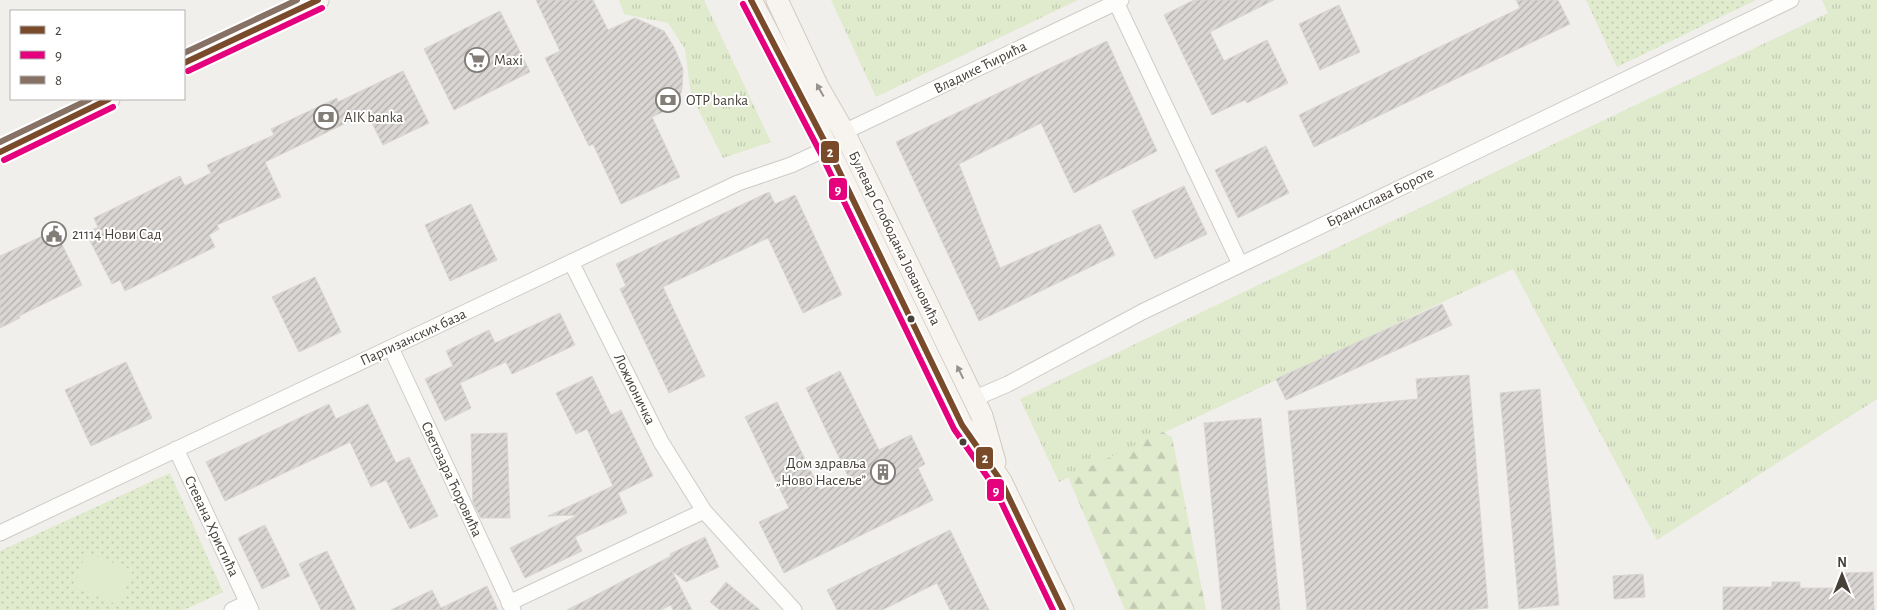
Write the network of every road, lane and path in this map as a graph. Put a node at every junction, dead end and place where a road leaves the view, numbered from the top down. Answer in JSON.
{"nodes":[{"id":1,"x":318,"y":0,"type":"edge"},
{"id":2,"x":751,"y":0,"type":"edge"},
{"id":3,"x":777,"y":0,"type":"edge"},
{"id":4,"x":1791,"y":0,"type":"edge"},
{"id":5,"x":1117,"y":1,"type":"edge"},
{"id":6,"x":185,"y":63,"type":"edge"},
{"id":7,"x":107,"y":100,"type":"edge"},
{"id":8,"x":844,"y":132,"type":"junction"},
{"id":9,"x":828,"y":148,"type":"junction"},
{"id":10,"x":0,"y":152,"type":"edge"},
{"id":11,"x":571,"y":262,"type":"junction"},
{"id":12,"x":1240,"y":264,"type":"junction"},
{"id":13,"x":392,"y":348,"type":"junction"},
{"id":14,"x":973,"y":399,"type":"junction"},
{"id":15,"x":176,"y":450,"type":"junction"},
{"id":16,"x":1001,"y":482,"type":"junction"},
{"id":17,"x":704,"y":511,"type":"junction"},
{"id":18,"x":0,"y":533,"type":"edge"},
{"id":19,"x":249,"y":606,"type":"edge"},
{"id":20,"x":511,"y":607,"type":"edge"},
{"id":21,"x":232,"y":610,"type":"edge"},
{"id":22,"x":794,"y":610,"type":"edge"},
{"id":23,"x":1063,"y":610,"type":"edge"}],
"edges":[{"from":1,"to":6,"type":"street"},
{"from":2,"to":9,"type":"street","name":"Булевар Слободана Јовановића"},
{"from":8,"to":3,"type":"street","name":"Булевар Слободана Јовановића","one_way":true},
{"from":4,"to":12,"type":"street","name":"Бранислава Бороте"},
{"from":5,"to":8,"type":"street","name":"Владике Ћирића"},
{"from":5,"to":12,"type":"street","name":"Владике Ћирића"},
{"from":7,"to":10,"type":"street"},
{"from":14,"to":8,"type":"street","name":"Булевар Слободана Јовановића","one_way":true},
{"from":9,"to":11,"type":"street","name":"Партизанских база"},
{"from":9,"to":16,"type":"street","name":"Булевар Слободана Јовановића"},
{"from":11,"to":13,"type":"street","name":"Партизанских база"},
{"from":11,"to":17,"type":"street","name":"Ложионичка"},
{"from":12,"to":14,"type":"street","name":"Бранислава Бороте"},
{"from":13,"to":15,"type":"street","name":"Партизанских база"},
{"from":13,"to":20,"type":"street","name":"Светозара Ћоровића"},
{"from":14,"to":16,"type":"street","name":"Булевар Слободана Јовановића"},
{"from":15,"to":18,"type":"street","name":"Партизанских база"},
{"from":15,"to":19,"type":"street","name":"Стевана Христића"},
{"from":16,"to":23,"type":"street","name":"Булевар Слободана Јовановића"},
{"from":17,"to":20,"type":"street"},
{"from":17,"to":22,"type":"street","name":"Ложионичка"},
{"from":19,"to":21,"type":"street","name":"Стевана Христића"}]}
